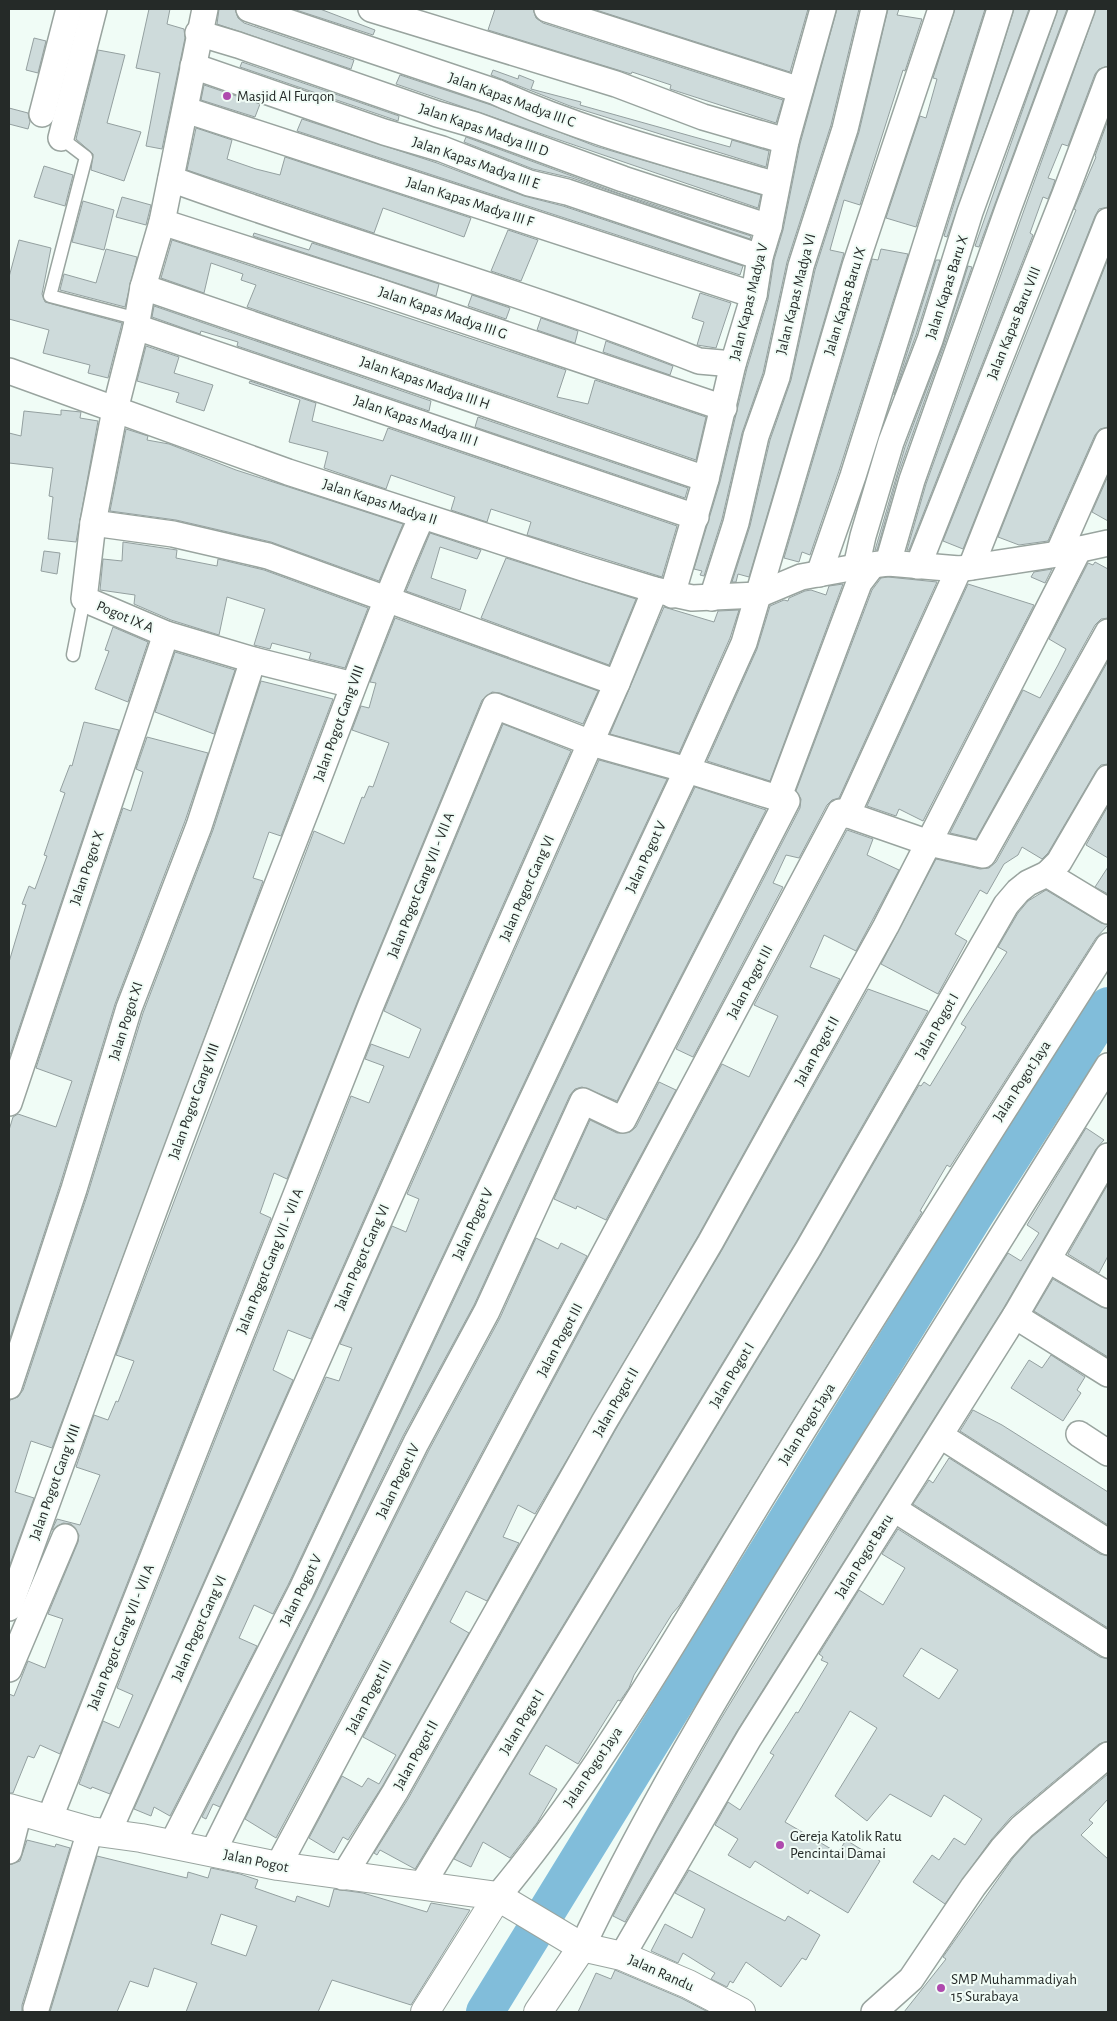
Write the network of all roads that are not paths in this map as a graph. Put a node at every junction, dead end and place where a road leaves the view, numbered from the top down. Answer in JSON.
{"nodes":[{"id":1,"x":69,"y":9,"type":"edge"},
{"id":2,"x":204,"y":9,"type":"edge"},
{"id":3,"x":249,"y":9,"type":"edge"},
{"id":4,"x":371,"y":9,"type":"edge"},
{"id":5,"x":547,"y":9,"type":"edge"},
{"id":6,"x":823,"y":9,"type":"edge"},
{"id":7,"x":874,"y":9,"type":"edge"},
{"id":8,"x":941,"y":9,"type":"edge"},
{"id":9,"x":1000,"y":9,"type":"edge"},
{"id":10,"x":1044,"y":9,"type":"edge"},
{"id":11,"x":1082,"y":9,"type":"edge"},
{"id":12,"x":94,"y":12,"type":"edge"},
{"id":13,"x":198,"y":33,"type":"junction"},
{"id":14,"x":194,"y":66,"type":"junction"},
{"id":15,"x":1108,"y":80,"type":"edge"},
{"id":16,"x":800,"y":90,"type":"junction"},
{"id":17,"x":186,"y":110,"type":"junction"},
{"id":18,"x":42,"y":114,"type":"dead end"},
{"id":19,"x":61,"y":138,"type":"joint"},
{"id":20,"x":786,"y":141,"type":"junction"},
{"id":21,"x":171,"y":178,"type":"junction"},
{"id":22,"x":776,"y":186,"type":"junction"},
{"id":23,"x":162,"y":222,"type":"junction"},
{"id":24,"x":1108,"y":222,"type":"edge"},
{"id":25,"x":769,"y":226,"type":"junction"},
{"id":26,"x":760,"y":257,"type":"junction"},
{"id":27,"x":143,"y":287,"type":"junction"},
{"id":28,"x":754,"y":295,"type":"junction"},
{"id":29,"x":137,"y":323,"type":"junction"},
{"id":30,"x":733,"y":364,"type":"junction"},
{"id":31,"x":9,"y":371,"type":"edge"},
{"id":32,"x":724,"y":408,"type":"junction"},
{"id":33,"x":115,"y":410,"type":"junction"},
{"id":34,"x":1108,"y":441,"type":"edge"},
{"id":35,"x":706,"y":479,"type":"junction"},
{"id":36,"x":422,"y":516,"type":"junction"},
{"id":37,"x":696,"y":517,"type":"junction"},
{"id":38,"x":93,"y":523,"type":"junction"},
{"id":39,"x":1108,"y":543,"type":"edge"},
{"id":40,"x":1068,"y":552,"type":"junction"},
{"id":41,"x":872,"y":565,"type":"junction"},
{"id":42,"x":918,"y":566,"type":"junction"},
{"id":43,"x":965,"y":568,"type":"junction"},
{"id":44,"x":819,"y":574,"type":"junction"},
{"id":45,"x":715,"y":589,"type":"junction"},
{"id":46,"x":663,"y":592,"type":"junction"},
{"id":47,"x":758,"y":596,"type":"junction"},
{"id":48,"x":386,"y":597,"type":"junction"},
{"id":49,"x":84,"y":599,"type":"junction"},
{"id":50,"x":1108,"y":632,"type":"edge"},
{"id":51,"x":166,"y":634,"type":"junction"},
{"id":52,"x":73,"y":655,"type":"dead end"},
{"id":53,"x":253,"y":660,"type":"junction"},
{"id":54,"x":618,"y":683,"type":"junction"},
{"id":55,"x":353,"y":686,"type":"junction"},
{"id":56,"x":591,"y":743,"type":"junction"},
{"id":57,"x":688,"y":770,"type":"junction"},
{"id":58,"x":1108,"y":778,"type":"edge"},
{"id":59,"x":778,"y":798,"type":"junction"},
{"id":60,"x":844,"y":814,"type":"junction"},
{"id":61,"x":929,"y":843,"type":"junction"},
{"id":62,"x":1047,"y":874,"type":"junction"},
{"id":63,"x":1108,"y":912,"type":"edge"},
{"id":64,"x":1108,"y":946,"type":"edge"},
{"id":65,"x":1108,"y":1066,"type":"edge"},
{"id":66,"x":9,"y":1103,"type":"edge"},
{"id":67,"x":1108,"y":1156,"type":"edge"},
{"id":68,"x":1050,"y":1260,"type":"junction"},
{"id":69,"x":1108,"y":1295,"type":"edge"},
{"id":70,"x":1015,"y":1316,"type":"junction"},
{"id":71,"x":1108,"y":1374,"type":"edge"},
{"id":72,"x":9,"y":1386,"type":"edge"},
{"id":73,"x":1080,"y":1434,"type":"dead end"},
{"id":74,"x":941,"y":1436,"type":"junction"},
{"id":75,"x":1108,"y":1453,"type":"edge"},
{"id":76,"x":894,"y":1509,"type":"junction"},
{"id":77,"x":65,"y":1536,"type":"dead end"},
{"id":78,"x":1108,"y":1542,"type":"edge"},
{"id":79,"x":9,"y":1608,"type":"edge"},
{"id":80,"x":1108,"y":1645,"type":"edge"},
{"id":81,"x":9,"y":1669,"type":"edge"},
{"id":82,"x":1108,"y":1755,"type":"edge"},
{"id":83,"x":14,"y":1810,"type":"edge"},
{"id":84,"x":49,"y":1820,"type":"junction"},
{"id":85,"x":99,"y":1832,"type":"junction"},
{"id":86,"x":172,"y":1844,"type":"junction"},
{"id":87,"x":9,"y":1851,"type":"edge"},
{"id":88,"x":213,"y":1852,"type":"junction"},
{"id":89,"x":278,"y":1866,"type":"junction"},
{"id":90,"x":343,"y":1877,"type":"junction"},
{"id":91,"x":422,"y":1885,"type":"junction"},
{"id":92,"x":502,"y":1898,"type":"junction"},
{"id":93,"x":579,"y":1946,"type":"junction"},
{"id":94,"x":622,"y":1956,"type":"junction"},
{"id":95,"x":36,"y":2009,"type":"dead end"},
{"id":96,"x":425,"y":2012,"type":"edge"},
{"id":97,"x":538,"y":2012,"type":"edge"},
{"id":98,"x":741,"y":2012,"type":"edge"},
{"id":99,"x":874,"y":2012,"type":"edge"}],
"edges":[{"from":1,"to":12,"type":"street"},
{"from":1,"to":18,"type":"street"},
{"from":2,"to":13,"type":"street","name":"Pogot IX A"},
{"from":3,"to":22,"type":"street","name":"Jalan Kapas Madya III C"},
{"from":4,"to":20,"type":"street"},
{"from":5,"to":16,"type":"street"},
{"from":6,"to":16,"type":"street","name":"Jalan Kapas Madya V"},
{"from":7,"to":45,"type":"street","name":"Jalan Kapas Madya VI"},
{"from":8,"to":47,"type":"street","name":"Jalan Kapas Baru IX"},
{"from":9,"to":44,"type":"street"},
{"from":10,"to":41,"type":"street","name":"Jalan Kapas Baru X"},
{"from":11,"to":41,"type":"street"},
{"from":12,"to":19,"type":"street"},
{"from":13,"to":14,"type":"street","name":"Pogot IX A"},
{"from":13,"to":25,"type":"street","name":"Jalan Kapas Madya III D"},
{"from":14,"to":17,"type":"street","name":"Pogot IX A"},
{"from":14,"to":26,"type":"street","name":"Jalan Kapas Madya III E"},
{"from":15,"to":42,"type":"street","name":"Jalan Kapas Baru VIII"},
{"from":16,"to":20,"type":"street","name":"Jalan Kapas Madya V"},
{"from":17,"to":21,"type":"street","name":"Pogot IX A"},
{"from":17,"to":28,"type":"street","name":"Jalan Kapas Madya III F"},
{"from":19,"to":29,"type":"lane"},
{"from":20,"to":22,"type":"street","name":"Jalan Kapas Madya V"},
{"from":21,"to":23,"type":"street","name":"Pogot IX A"},
{"from":21,"to":30,"type":"street"},
{"from":22,"to":25,"type":"street","name":"Jalan Kapas Madya V"},
{"from":23,"to":27,"type":"street","name":"Pogot IX A"},
{"from":23,"to":32,"type":"street","name":"Jalan Kapas Madya III G"},
{"from":24,"to":43,"type":"street","name":"Jalan Pogot III"},
{"from":25,"to":26,"type":"street","name":"Jalan Kapas Madya V"},
{"from":26,"to":28,"type":"street","name":"Jalan Kapas Madya V"},
{"from":27,"to":29,"type":"street","name":"Pogot IX A"},
{"from":27,"to":35,"type":"street","name":"Jalan Kapas Madya III H"},
{"from":28,"to":30,"type":"street","name":"Jalan Kapas Madya V"},
{"from":29,"to":33,"type":"street","name":"Pogot IX A"},
{"from":29,"to":37,"type":"street","name":"Jalan Kapas Madya III I"},
{"from":30,"to":32,"type":"street","name":"Jalan Kapas Madya V"},
{"from":31,"to":33,"type":"street","name":"Jalan Kapas Madya II"},
{"from":32,"to":35,"type":"street","name":"Jalan Kapas Madya V"},
{"from":33,"to":36,"type":"street","name":"Jalan Kapas Madya II"},
{"from":33,"to":38,"type":"street","name":"Pogot IX A"},
{"from":34,"to":40,"type":"street","name":"Jalan Pogot II"},
{"from":35,"to":37,"type":"street","name":"Jalan Kapas Madya V"},
{"from":36,"to":46,"type":"street","name":"Jalan Kapas Madya II"},
{"from":36,"to":48,"type":"street","name":"Jalan Pogot Gang VIII"},
{"from":37,"to":46,"type":"street","name":"Jalan Kapas Madya V"},
{"from":38,"to":48,"type":"street"},
{"from":38,"to":49,"type":"street","name":"Pogot IX A"},
{"from":39,"to":40,"type":"street"},
{"from":40,"to":43,"type":"street"},
{"from":40,"to":61,"type":"street","name":"Jalan Pogot II"},
{"from":41,"to":42,"type":"street"},
{"from":41,"to":44,"type":"street"},
{"from":41,"to":59,"type":"street"},
{"from":42,"to":43,"type":"street"},
{"from":43,"to":60,"type":"street","name":"Jalan Pogot III"},
{"from":44,"to":47,"type":"street"},
{"from":45,"to":46,"type":"street","name":"Jalan Kapas Madya II"},
{"from":45,"to":47,"type":"street","name":"Jalan Kapas Madya II"},
{"from":46,"to":54,"type":"street","name":"Jalan Kapas Madya V"},
{"from":47,"to":57,"type":"street","name":"Jalan Pogot V"},
{"from":48,"to":54,"type":"street"},
{"from":48,"to":55,"type":"street","name":"Jalan Pogot Gang VIII"},
{"from":49,"to":51,"type":"street","name":"Pogot IX A"},
{"from":49,"to":52,"type":"lane"},
{"from":50,"to":61,"type":"street"},
{"from":51,"to":53,"type":"street","name":"Pogot IX A"},
{"from":51,"to":66,"type":"street","name":"Jalan Pogot X"},
{"from":53,"to":55,"type":"street","name":"Pogot IX A"},
{"from":53,"to":72,"type":"street","name":"Jalan Pogot XI"},
{"from":54,"to":56,"type":"street","name":"Jalan Pogot Gang VI"},
{"from":55,"to":79,"type":"street","name":"Jalan Pogot Gang VIII"},
{"from":56,"to":57,"type":"street"},
{"from":56,"to":84,"type":"street","name":"Jalan Pogot Gang VII - VII A"},
{"from":56,"to":85,"type":"street","name":"Jalan Pogot Gang VI"},
{"from":57,"to":59,"type":"street"},
{"from":57,"to":86,"type":"street","name":"Jalan Pogot V"},
{"from":58,"to":62,"type":"street"},
{"from":59,"to":88,"type":"street","name":"Jalan Pogot IV"},
{"from":60,"to":61,"type":"street"},
{"from":60,"to":89,"type":"street","name":"Jalan Pogot III"},
{"from":61,"to":90,"type":"street","name":"Jalan Pogot II"},
{"from":62,"to":63,"type":"street"},
{"from":62,"to":91,"type":"street","name":"Jalan Pogot I"},
{"from":64,"to":92,"type":"street","name":"Jalan Pogot Jaya"},
{"from":65,"to":93,"type":"street"},
{"from":67,"to":68,"type":"street","name":"Jalan Pogot Baru"},
{"from":68,"to":69,"type":"street"},
{"from":68,"to":70,"type":"street","name":"Jalan Pogot Baru"},
{"from":70,"to":71,"type":"street"},
{"from":70,"to":74,"type":"street","name":"Jalan Pogot Baru"},
{"from":73,"to":75,"type":"street"},
{"from":74,"to":76,"type":"street","name":"Jalan Pogot Baru"},
{"from":74,"to":78,"type":"street"},
{"from":76,"to":80,"type":"street"},
{"from":76,"to":94,"type":"street","name":"Jalan Pogot Baru"},
{"from":77,"to":81,"type":"street"},
{"from":82,"to":99,"type":"street"},
{"from":83,"to":84,"type":"street","name":"Jalan Pogot"},
{"from":83,"to":87,"type":"street"},
{"from":84,"to":85,"type":"street","name":"Jalan Pogot"},
{"from":85,"to":86,"type":"street","name":"Jalan Pogot"},
{"from":85,"to":95,"type":"street","name":"Jalan Pogot Gang VI"},
{"from":86,"to":88,"type":"street","name":"Jalan Pogot"},
{"from":88,"to":89,"type":"street","name":"Jalan Pogot"},
{"from":89,"to":90,"type":"street","name":"Jalan Pogot"},
{"from":90,"to":91,"type":"street","name":"Jalan Pogot"},
{"from":91,"to":92,"type":"street","name":"Jalan Pogot"},
{"from":92,"to":93,"type":"street","name":"Jalan Randu"},
{"from":92,"to":96,"type":"street"},
{"from":93,"to":94,"type":"street","name":"Jalan Randu"},
{"from":93,"to":97,"type":"street"},
{"from":94,"to":98,"type":"street","name":"Jalan Randu"}]}
